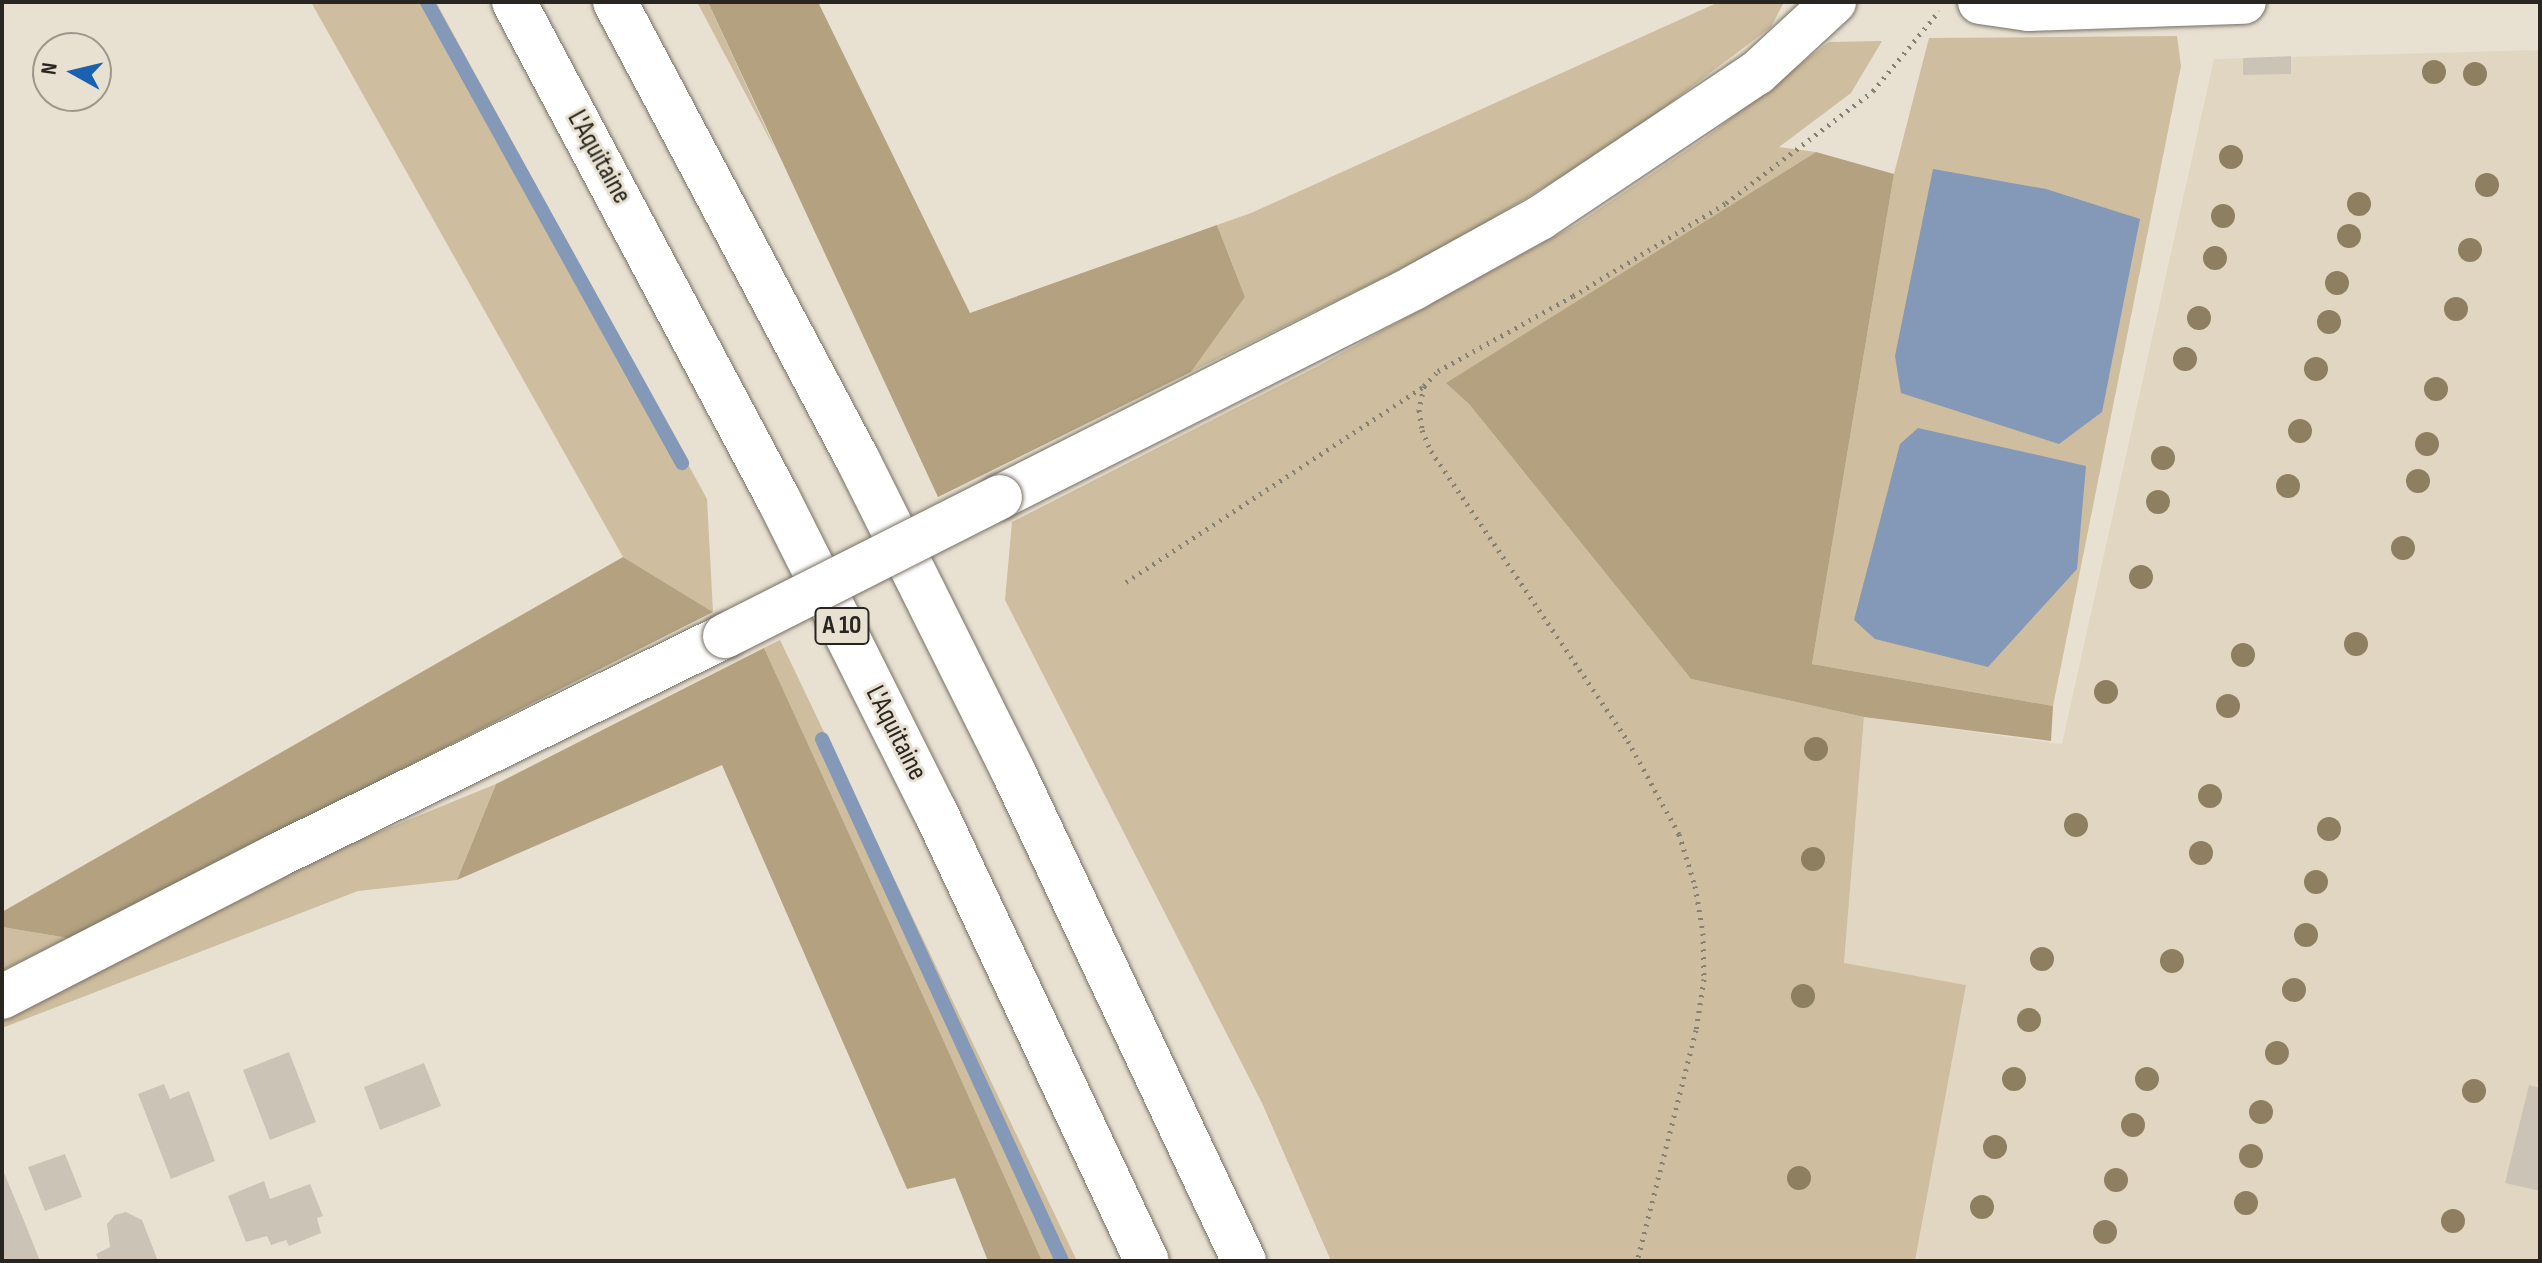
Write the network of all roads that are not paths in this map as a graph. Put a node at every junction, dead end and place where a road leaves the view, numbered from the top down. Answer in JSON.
{"nodes":[{"id":1,"x":514,"y":2,"type":"edge"},
{"id":2,"x":615,"y":2,"type":"edge"},
{"id":3,"x":1834,"y":2,"type":"edge"},
{"id":4,"x":1980,"y":2,"type":"edge"},
{"id":5,"x":2244,"y":2,"type":"edge"},
{"id":6,"x":2,"y":997,"type":"edge"},
{"id":7,"x":1147,"y":1261,"type":"edge"},
{"id":8,"x":1244,"y":1261,"type":"edge"}],
"edges":[{"from":1,"to":7,"type":"main road","name":"L'Aquitaine","number":"A 10"},
{"from":2,"to":8,"type":"main road"},
{"from":3,"to":6,"type":"main road","bridge":true},
{"from":4,"to":5,"type":"main road"}]}
